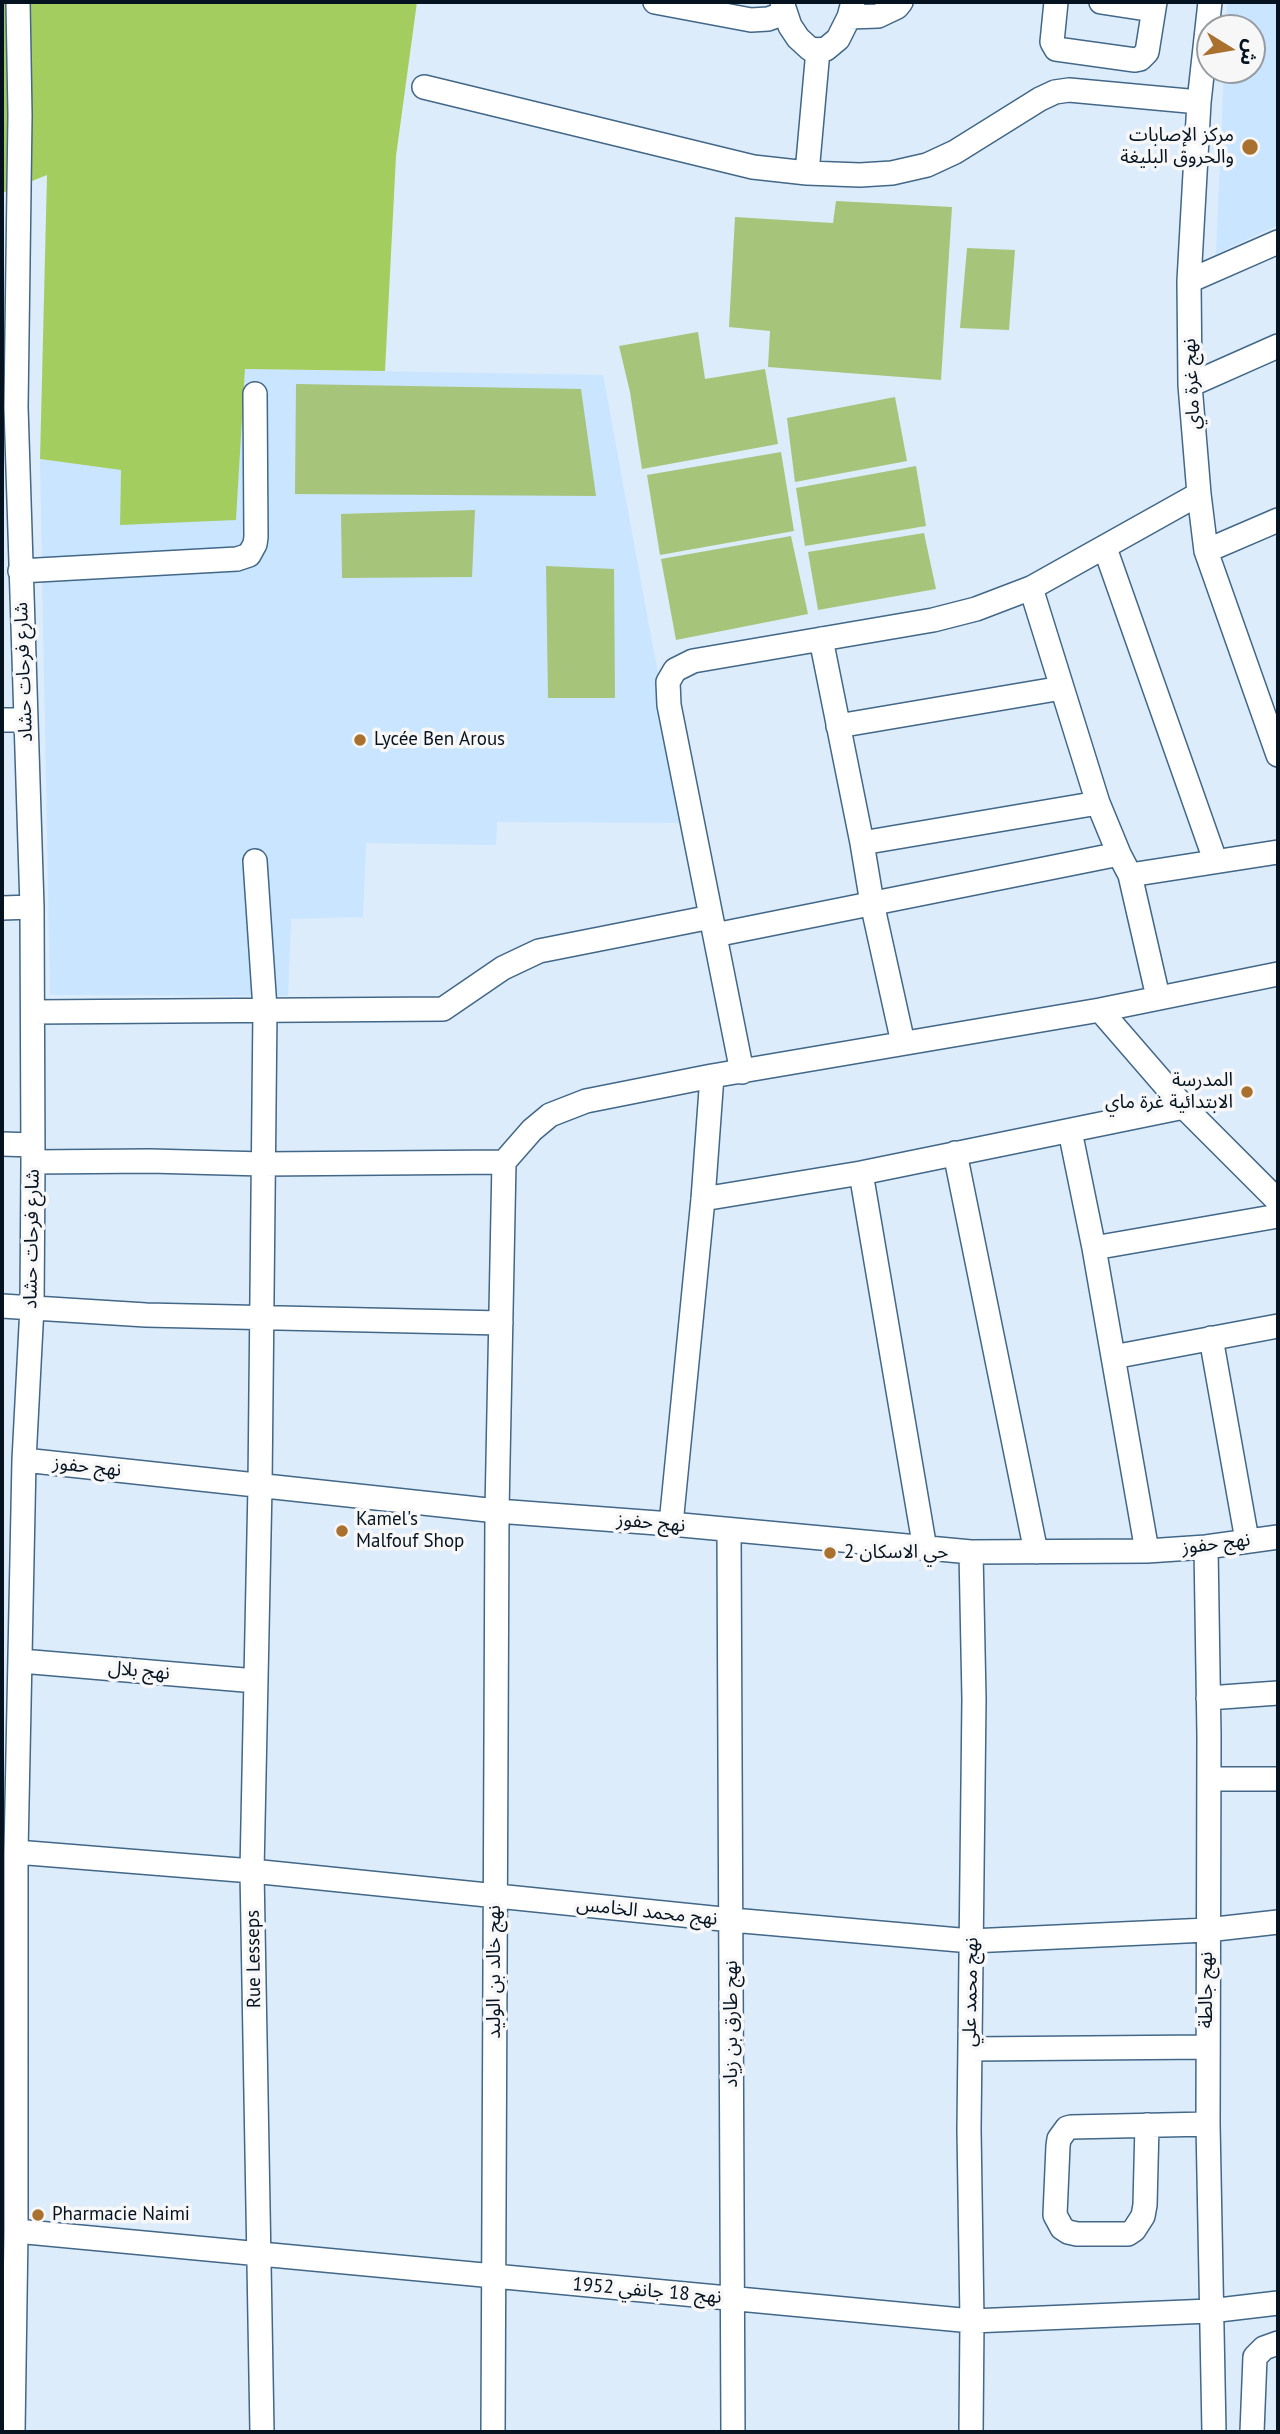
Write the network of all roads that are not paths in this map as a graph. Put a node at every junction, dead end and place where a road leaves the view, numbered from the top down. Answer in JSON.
{"nodes":[{"id":1,"x":18,"y":2,"type":"edge"},
{"id":2,"x":655,"y":2,"type":"edge"},
{"id":3,"x":901,"y":2,"type":"edge"},
{"id":4,"x":1056,"y":2,"type":"edge"},
{"id":5,"x":1101,"y":2,"type":"edge"},
{"id":6,"x":1210,"y":2,"type":"edge"},
{"id":7,"x":1154,"y":6,"type":"edge"},
{"id":8,"x":783,"y":7,"type":"edge"},
{"id":9,"x":851,"y":10,"type":"edge"},
{"id":10,"x":818,"y":50,"type":"junction"},
{"id":11,"x":424,"y":87,"type":"dead end"},
{"id":12,"x":1199,"y":102,"type":"junction"},
{"id":13,"x":807,"y":173,"type":"junction"},
{"id":14,"x":1278,"y":242,"type":"edge"},
{"id":15,"x":1189,"y":281,"type":"junction"},
{"id":16,"x":1278,"y":346,"type":"edge"},
{"id":17,"x":1190,"y":385,"type":"junction"},
{"id":18,"x":255,"y":394,"type":"dead end"},
{"id":19,"x":9,"y":407,"type":"edge"},
{"id":20,"x":1199,"y":494,"type":"junction"},
{"id":21,"x":1278,"y":520,"type":"edge"},
{"id":22,"x":1105,"y":548,"type":"junction"},
{"id":23,"x":1206,"y":551,"type":"junction"},
{"id":24,"x":20,"y":571,"type":"junction"},
{"id":25,"x":1031,"y":588,"type":"junction"},
{"id":26,"x":821,"y":639,"type":"junction"},
{"id":27,"x":1062,"y":688,"type":"junction"},
{"id":28,"x":2,"y":720,"type":"edge"},
{"id":29,"x":25,"y":720,"type":"junction"},
{"id":30,"x":838,"y":726,"type":"junction"},
{"id":31,"x":1278,"y":755,"type":"edge"},
{"id":32,"x":1098,"y":803,"type":"junction"},
{"id":33,"x":862,"y":843,"type":"junction"},
{"id":34,"x":1278,"y":852,"type":"edge"},
{"id":35,"x":1119,"y":854,"type":"junction"},
{"id":36,"x":1215,"y":860,"type":"junction"},
{"id":37,"x":256,"y":861,"type":"dead end"},
{"id":38,"x":1130,"y":875,"type":"junction"},
{"id":39,"x":872,"y":903,"type":"junction"},
{"id":40,"x":32,"y":907,"type":"junction"},
{"id":41,"x":2,"y":908,"type":"edge"},
{"id":42,"x":713,"y":926,"type":"junction"},
{"id":43,"x":1278,"y":974,"type":"edge"},
{"id":44,"x":1158,"y":997,"type":"junction"},
{"id":45,"x":265,"y":1009,"type":"junction"},
{"id":46,"x":1100,"y":1010,"type":"junction"},
{"id":47,"x":33,"y":1012,"type":"junction"},
{"id":48,"x":903,"y":1043,"type":"junction"},
{"id":49,"x":742,"y":1072,"type":"junction"},
{"id":50,"x":712,"y":1076,"type":"junction"},
{"id":51,"x":1184,"y":1107,"type":"junction"},
{"id":52,"x":1070,"y":1131,"type":"junction"},
{"id":53,"x":2,"y":1144,"type":"edge"},
{"id":54,"x":33,"y":1153,"type":"junction"},
{"id":55,"x":956,"y":1153,"type":"junction"},
{"id":56,"x":504,"y":1161,"type":"junction"},
{"id":57,"x":263,"y":1164,"type":"junction"},
{"id":58,"x":861,"y":1172,"type":"junction"},
{"id":59,"x":703,"y":1199,"type":"junction"},
{"id":60,"x":1278,"y":1201,"type":"edge"},
{"id":61,"x":1278,"y":1216,"type":"edge"},
{"id":62,"x":1094,"y":1248,"type":"junction"},
{"id":63,"x":2,"y":1306,"type":"edge"},
{"id":64,"x":32,"y":1307,"type":"junction"},
{"id":65,"x":261,"y":1318,"type":"junction"},
{"id":66,"x":501,"y":1323,"type":"junction"},
{"id":67,"x":1278,"y":1326,"type":"edge"},
{"id":68,"x":1211,"y":1338,"type":"junction"},
{"id":69,"x":1113,"y":1357,"type":"junction"},
{"id":70,"x":24,"y":1460,"type":"junction"},
{"id":71,"x":260,"y":1486,"type":"junction"},
{"id":72,"x":497,"y":1511,"type":"junction"},
{"id":73,"x":671,"y":1524,"type":"junction"},
{"id":74,"x":730,"y":1531,"type":"junction"},
{"id":75,"x":1278,"y":1537,"type":"edge"},
{"id":76,"x":1247,"y":1540,"type":"junction"},
{"id":77,"x":1206,"y":1547,"type":"junction"},
{"id":78,"x":925,"y":1549,"type":"junction"},
{"id":79,"x":1147,"y":1551,"type":"junction"},
{"id":80,"x":971,"y":1552,"type":"junction"},
{"id":81,"x":1036,"y":1552,"type":"junction"},
{"id":82,"x":21,"y":1661,"type":"junction"},
{"id":83,"x":256,"y":1681,"type":"junction"},
{"id":84,"x":11,"y":1686,"type":"edge"},
{"id":85,"x":1278,"y":1693,"type":"edge"},
{"id":86,"x":1208,"y":1698,"type":"junction"},
{"id":87,"x":1209,"y":1779,"type":"junction"},
{"id":88,"x":1278,"y":1779,"type":"edge"},
{"id":89,"x":16,"y":1852,"type":"junction"},
{"id":90,"x":252,"y":1871,"type":"junction"},
{"id":91,"x":495,"y":1895,"type":"junction"},
{"id":92,"x":9,"y":1919,"type":"edge"},
{"id":93,"x":732,"y":1920,"type":"junction"},
{"id":94,"x":1278,"y":1922,"type":"edge"},
{"id":95,"x":1207,"y":1930,"type":"junction"},
{"id":96,"x":971,"y":1941,"type":"junction"},
{"id":97,"x":1208,"y":2047,"type":"junction"},
{"id":98,"x":970,"y":2049,"type":"junction"},
{"id":99,"x":9,"y":2117,"type":"edge"},
{"id":100,"x":1208,"y":2124,"type":"junction"},
{"id":101,"x":1147,"y":2125,"type":"junction"},
{"id":102,"x":16,"y":2231,"type":"junction"},
{"id":103,"x":260,"y":2254,"type":"junction"},
{"id":104,"x":495,"y":2277,"type":"junction"},
{"id":105,"x":733,"y":2299,"type":"junction"},
{"id":106,"x":1278,"y":2303,"type":"edge"},
{"id":107,"x":1210,"y":2311,"type":"junction"},
{"id":108,"x":972,"y":2321,"type":"junction"},
{"id":109,"x":1278,"y":2343,"type":"edge"},
{"id":110,"x":7,"y":2406,"type":"edge"},
{"id":111,"x":13,"y":2432,"type":"edge"},
{"id":112,"x":262,"y":2432,"type":"edge"},
{"id":113,"x":493,"y":2432,"type":"edge"},
{"id":114,"x":733,"y":2432,"type":"edge"},
{"id":115,"x":971,"y":2432,"type":"edge"},
{"id":116,"x":1214,"y":2432,"type":"edge"},
{"id":117,"x":1252,"y":2432,"type":"edge"}],
"edges":[{"from":1,"to":19,"type":"street","name":"شارع فرحات حشاد"},
{"from":2,"to":8,"type":"street"},
{"from":3,"to":9,"type":"street"},
{"from":4,"to":7,"type":"street"},
{"from":5,"to":7,"type":"street"},
{"from":6,"to":12,"type":"street","name":"نهج غرة ماي"},
{"from":8,"to":10,"type":"street"},
{"from":9,"to":10,"type":"street"},
{"from":10,"to":13,"type":"street"},
{"from":11,"to":13,"type":"street"},
{"from":12,"to":13,"type":"street"},
{"from":12,"to":15,"type":"street","name":"نهج غرة ماي"},
{"from":14,"to":15,"type":"street"},
{"from":15,"to":17,"type":"street","name":"نهج غرة ماي"},
{"from":16,"to":17,"type":"street"},
{"from":17,"to":20,"type":"street","name":"نهج غرة ماي"},
{"from":18,"to":24,"type":"street"},
{"from":19,"to":24,"type":"street","name":"شارع فرحات حشاد"},
{"from":20,"to":22,"type":"street"},
{"from":20,"to":23,"type":"street","name":"نهج غرة ماي"},
{"from":21,"to":23,"type":"street"},
{"from":22,"to":25,"type":"street"},
{"from":22,"to":36,"type":"street"},
{"from":23,"to":31,"type":"street","name":"نهج غرة ماي"},
{"from":24,"to":29,"type":"street","name":"شارع فرحات حشاد"},
{"from":25,"to":26,"type":"street"},
{"from":25,"to":27,"type":"street"},
{"from":26,"to":30,"type":"street"},
{"from":26,"to":42,"type":"street"},
{"from":27,"to":30,"type":"street"},
{"from":27,"to":32,"type":"street"},
{"from":28,"to":29,"type":"street"},
{"from":29,"to":40,"type":"street","name":"شارع فرحات حشاد"},
{"from":30,"to":33,"type":"street"},
{"from":32,"to":33,"type":"street"},
{"from":32,"to":35,"type":"street"},
{"from":33,"to":39,"type":"street"},
{"from":34,"to":36,"type":"street"},
{"from":35,"to":38,"type":"street"},
{"from":35,"to":39,"type":"street"},
{"from":36,"to":38,"type":"street"},
{"from":37,"to":45,"type":"street","name":"Rue Lesseps"},
{"from":38,"to":44,"type":"street"},
{"from":39,"to":42,"type":"street"},
{"from":39,"to":48,"type":"street"},
{"from":40,"to":41,"type":"street"},
{"from":40,"to":47,"type":"street","name":"شارع فرحات حشاد"},
{"from":42,"to":45,"type":"street"},
{"from":42,"to":49,"type":"street"},
{"from":43,"to":44,"type":"street"},
{"from":44,"to":46,"type":"street"},
{"from":45,"to":47,"type":"street"},
{"from":45,"to":57,"type":"street","name":"Rue Lesseps"},
{"from":46,"to":48,"type":"street"},
{"from":46,"to":51,"type":"street"},
{"from":47,"to":54,"type":"street","name":"شارع فرحات حشاد"},
{"from":48,"to":49,"type":"street"},
{"from":49,"to":50,"type":"street"},
{"from":50,"to":56,"type":"street"},
{"from":50,"to":59,"type":"street"},
{"from":51,"to":52,"type":"street"},
{"from":51,"to":60,"type":"street"},
{"from":52,"to":55,"type":"street"},
{"from":52,"to":62,"type":"street"},
{"from":53,"to":54,"type":"street"},
{"from":54,"to":57,"type":"street"},
{"from":54,"to":64,"type":"street","name":"شارع فرحات حشاد"},
{"from":55,"to":58,"type":"street"},
{"from":55,"to":81,"type":"street"},
{"from":56,"to":57,"type":"street"},
{"from":56,"to":66,"type":"street","name":"نهج خالد بن الوليد"},
{"from":57,"to":65,"type":"street","name":"Rue Lesseps"},
{"from":58,"to":59,"type":"street"},
{"from":58,"to":78,"type":"street"},
{"from":59,"to":73,"type":"street"},
{"from":61,"to":62,"type":"street"},
{"from":62,"to":69,"type":"street"},
{"from":63,"to":64,"type":"street"},
{"from":64,"to":65,"type":"street"},
{"from":64,"to":70,"type":"street","name":"شارع فرحات حشاد"},
{"from":65,"to":66,"type":"street"},
{"from":65,"to":71,"type":"street","name":"Rue Lesseps"},
{"from":66,"to":72,"type":"street","name":"نهج خالد بن الوليد"},
{"from":67,"to":68,"type":"street"},
{"from":68,"to":69,"type":"street"},
{"from":68,"to":76,"type":"street"},
{"from":69,"to":79,"type":"street"},
{"from":70,"to":71,"type":"street","name":"نهج حفوز"},
{"from":70,"to":82,"type":"street","name":"شارع فرحات حشاد"},
{"from":71,"to":72,"type":"street","name":"نهج حفوز"},
{"from":71,"to":83,"type":"street","name":"Rue Lesseps"},
{"from":72,"to":73,"type":"street","name":"نهج حفوز"},
{"from":72,"to":91,"type":"street","name":"نهج خالد بن الوليد"},
{"from":73,"to":74,"type":"street","name":"نهج حفوز"},
{"from":74,"to":78,"type":"street","name":"نهج حفوز"},
{"from":74,"to":93,"type":"street","name":"نهج طارق بن زياد"},
{"from":75,"to":76,"type":"street","name":"نهج حفوز"},
{"from":76,"to":77,"type":"street","name":"نهج حفوز"},
{"from":77,"to":79,"type":"street","name":"نهج حفوز"},
{"from":77,"to":86,"type":"street","name":"نهج جالطة"},
{"from":78,"to":80,"type":"street","name":"نهج حفوز"},
{"from":79,"to":81,"type":"street","name":"نهج حفوز"},
{"from":80,"to":81,"type":"street","name":"نهج حفوز"},
{"from":80,"to":96,"type":"street","name":"نهج محمد علي"},
{"from":82,"to":83,"type":"street","name":"نهج بلال"},
{"from":82,"to":84,"type":"street","name":"شارع فرحات حشاد"},
{"from":83,"to":90,"type":"street","name":"Rue Lesseps"},
{"from":84,"to":89,"type":"street","name":"شارع فرحات حشاد"},
{"from":85,"to":86,"type":"street"},
{"from":86,"to":87,"type":"street","name":"نهج جالطة"},
{"from":87,"to":88,"type":"street"},
{"from":87,"to":95,"type":"street","name":"نهج جالطة"},
{"from":89,"to":90,"type":"street","name":"نهج محمد الخامس"},
{"from":89,"to":92,"type":"street","name":"شارع فرحات حشاد"},
{"from":90,"to":91,"type":"street","name":"نهج محمد الخامس"},
{"from":90,"to":103,"type":"street","name":"Rue Lesseps"},
{"from":91,"to":93,"type":"street","name":"نهج محمد الخامس"},
{"from":91,"to":104,"type":"street","name":"نهج خالد بن الوليد"},
{"from":92,"to":99,"type":"street","name":"شارع فرحات حشاد"},
{"from":93,"to":96,"type":"street","name":"نهج محمد الخامس"},
{"from":93,"to":105,"type":"street","name":"نهج طارق بن زياد"},
{"from":94,"to":95,"type":"street","name":"نهج محمد الخامس"},
{"from":95,"to":96,"type":"street","name":"نهج محمد الخامس"},
{"from":95,"to":97,"type":"street","name":"نهج جالطة"},
{"from":96,"to":98,"type":"street","name":"نهج محمد علي"},
{"from":97,"to":98,"type":"street"},
{"from":97,"to":100,"type":"street","name":"نهج جالطة"},
{"from":98,"to":108,"type":"street","name":"نهج محمد علي"},
{"from":99,"to":102,"type":"street","name":"شارع فرحات حشاد"},
{"from":100,"to":101,"type":"street"},
{"from":100,"to":107,"type":"street","name":"نهج جالطة"},
{"from":101,"to":101,"type":"street"},
{"from":102,"to":103,"type":"street","name":"نهج 18 جانفي 1952"},
{"from":102,"to":110,"type":"street","name":"شارع فرحات حشاد"},
{"from":103,"to":104,"type":"street","name":"نهج 18 جانفي 1952"},
{"from":103,"to":112,"type":"street","name":"Rue Lesseps"},
{"from":104,"to":105,"type":"street","name":"نهج 18 جانفي 1952"},
{"from":104,"to":113,"type":"street","name":"نهج خالد بن الوليد"},
{"from":105,"to":108,"type":"street","name":"نهج 18 جانفي 1952"},
{"from":105,"to":114,"type":"street","name":"نهج طارق بن زياد"},
{"from":106,"to":107,"type":"street","name":"نهج 18 جانفي 1952"},
{"from":107,"to":108,"type":"street","name":"نهج 18 جانفي 1952"},
{"from":107,"to":116,"type":"street","name":"نهج جالطة"},
{"from":108,"to":115,"type":"street","name":"نهج محمد علي"},
{"from":109,"to":117,"type":"street"},
{"from":110,"to":111,"type":"street","name":"شارع فرحات حشاد"}]}
